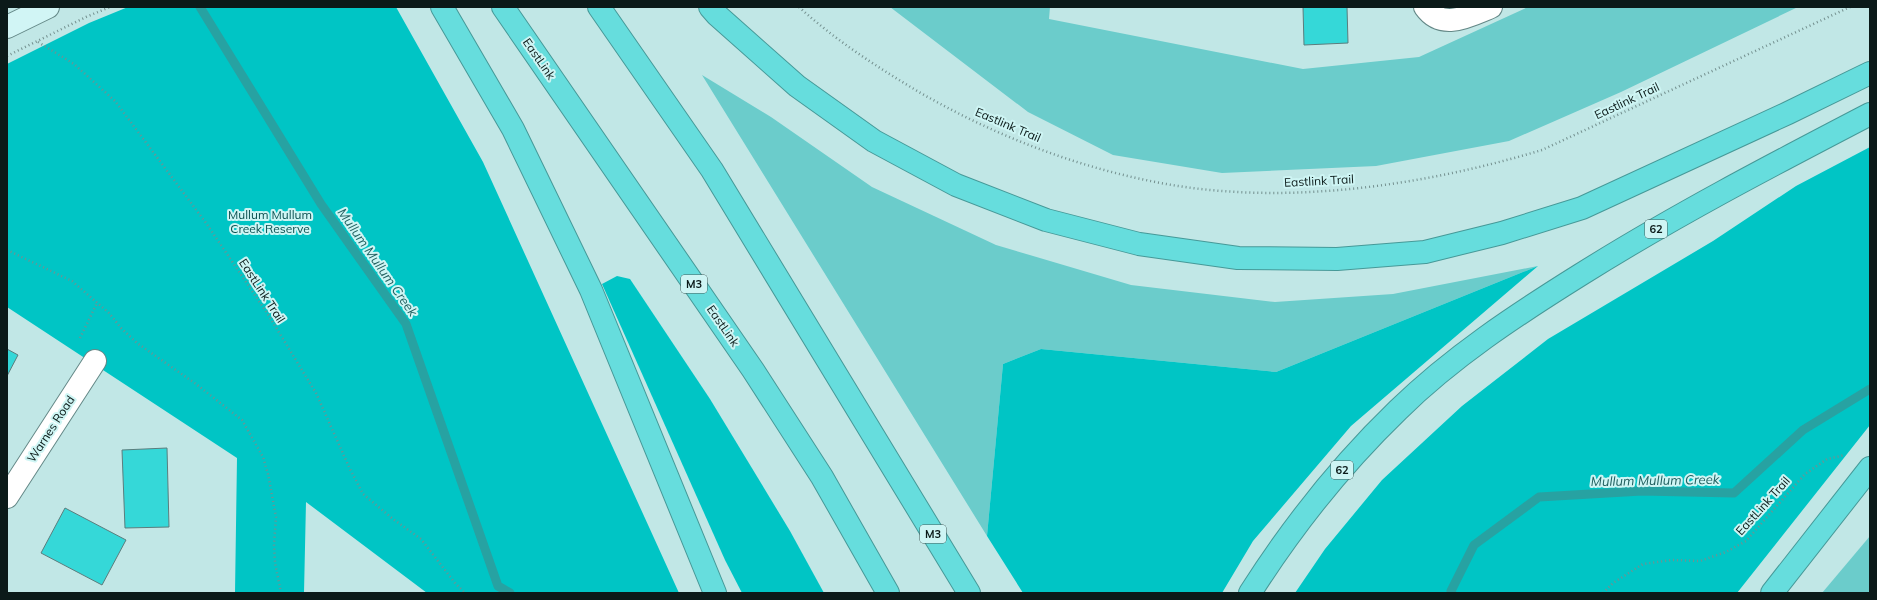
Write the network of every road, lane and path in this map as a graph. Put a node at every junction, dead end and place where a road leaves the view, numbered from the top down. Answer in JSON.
{"nodes":[{"id":1,"x":48,"y":7,"type":"edge"},
{"id":2,"x":110,"y":7,"type":"edge"},
{"id":3,"x":442,"y":7,"type":"edge"},
{"id":4,"x":503,"y":7,"type":"edge"},
{"id":5,"x":600,"y":7,"type":"edge"},
{"id":6,"x":710,"y":7,"type":"edge"},
{"id":7,"x":799,"y":7,"type":"edge"},
{"id":8,"x":1425,"y":7,"type":"edge"},
{"id":9,"x":1850,"y":7,"type":"edge"},
{"id":10,"x":1483,"y":10,"type":"edge"},
{"id":11,"x":7,"y":27,"type":"edge"},
{"id":12,"x":33,"y":40,"type":"dead end"},
{"id":13,"x":7,"y":56,"type":"edge"},
{"id":14,"x":1870,"y":73,"type":"edge"},
{"id":15,"x":1870,"y":114,"type":"edge"},
{"id":16,"x":7,"y":250,"type":"edge"},
{"id":17,"x":97,"y":303,"type":"junction"},
{"id":18,"x":95,"y":361,"type":"joint"},
{"id":19,"x":1846,"y":455,"type":"dead end"},
{"id":20,"x":1870,"y":468,"type":"edge"},
{"id":21,"x":7,"y":497,"type":"edge"},
{"id":22,"x":970,"y":586,"type":"edge"},
{"id":23,"x":712,"y":587,"type":"edge"},
{"id":24,"x":281,"y":593,"type":"edge"},
{"id":25,"x":465,"y":593,"type":"edge"},
{"id":26,"x":888,"y":593,"type":"edge"},
{"id":27,"x":1250,"y":593,"type":"edge"},
{"id":28,"x":1603,"y":593,"type":"edge"},
{"id":29,"x":1772,"y":593,"type":"edge"}],
"edges":[{"from":1,"to":11,"type":"main road"},
{"from":2,"to":13,"type":"path","bridge":true},
{"from":3,"to":23,"type":"highway"},
{"from":4,"to":26,"type":"highway","name":"EastLink","number":"M3"},
{"from":5,"to":22,"type":"highway"},
{"from":6,"to":14,"type":"highway"},
{"from":7,"to":9,"type":"path","name":"Eastlink Trail"},
{"from":8,"to":10,"type":"street"},
{"from":12,"to":25,"type":"path","name":"EastLink Trail"},
{"from":15,"to":27,"type":"highway","number":"62"},
{"from":16,"to":17,"type":"path"},
{"from":17,"to":18,"type":"path"},
{"from":17,"to":24,"type":"path"},
{"from":18,"to":21,"type":"street","name":"Warnes Road"},
{"from":19,"to":28,"type":"path","name":"EastLink Trail"},
{"from":20,"to":29,"type":"highway"}]}
